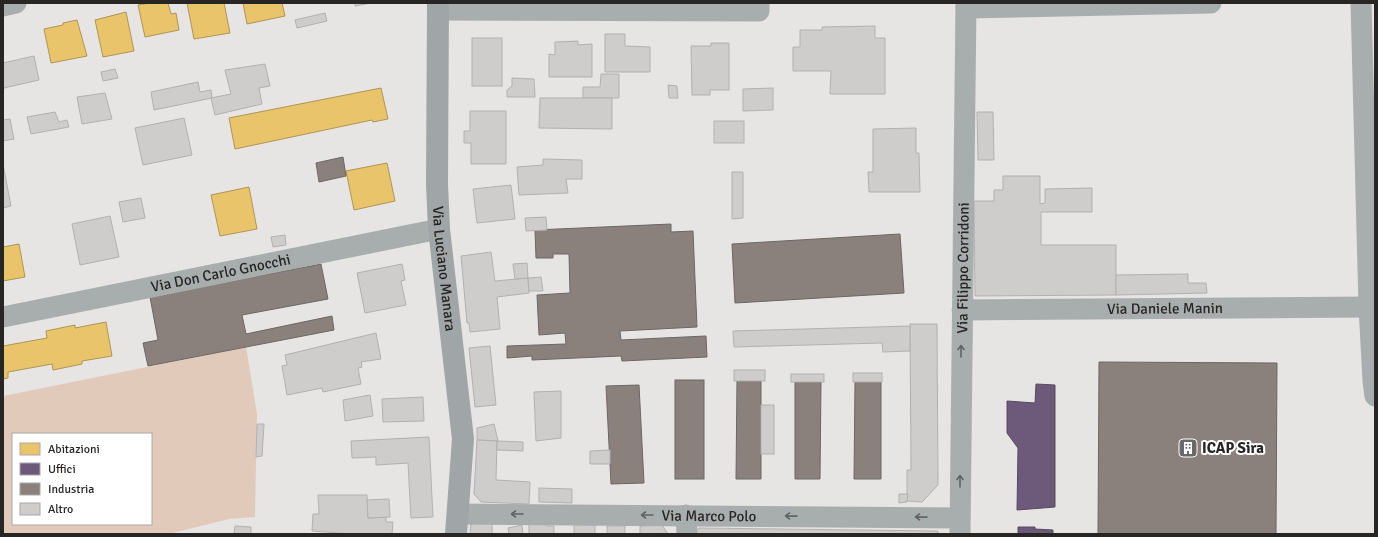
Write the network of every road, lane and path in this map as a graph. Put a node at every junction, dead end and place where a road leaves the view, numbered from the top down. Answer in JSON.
{"nodes":[{"id":1,"x":16,"y":3,"type":"edge"},
{"id":2,"x":759,"y":3,"type":"edge"},
{"id":3,"x":1212,"y":3,"type":"edge"},
{"id":4,"x":1361,"y":3,"type":"edge"},
{"id":5,"x":1164,"y":4,"type":"edge"},
{"id":6,"x":3,"y":6,"type":"edge"},
{"id":7,"x":966,"y":6,"type":"edge"},
{"id":8,"x":438,"y":7,"type":"edge"},
{"id":9,"x":439,"y":229,"type":"junction"},
{"id":10,"x":1372,"y":269,"type":"edge"},
{"id":11,"x":1369,"y":307,"type":"junction"},
{"id":12,"x":962,"y":310,"type":"junction"},
{"id":13,"x":3,"y":316,"type":"edge"},
{"id":14,"x":1375,"y":396,"type":"edge"},
{"id":15,"x":457,"y":524,"type":"edge"},
{"id":16,"x":686,"y":525,"type":"edge"},
{"id":17,"x":960,"y":526,"type":"edge"}],
"edges":[{"from":1,"to":6,"type":"street"},
{"from":2,"to":8,"type":"street"},
{"from":3,"to":5,"type":"street"},
{"from":4,"to":10,"type":"street"},
{"from":5,"to":7,"type":"street"},
{"from":7,"to":12,"type":"street","name":"Via Filippo Corridoni"},
{"from":8,"to":9,"type":"main road","name":"Via Luciano Manara"},
{"from":9,"to":13,"type":"street","name":"Via Don Carlo Gnocchi"},
{"from":9,"to":15,"type":"main road","name":"Via Luciano Manara"},
{"from":10,"to":11,"type":"street"},
{"from":11,"to":12,"type":"street","name":"Via Daniele Manin"},
{"from":11,"to":14,"type":"street"},
{"from":17,"to":12,"type":"street","name":"Via Filippo Corridoni","one_way":true},
{"from":16,"to":15,"type":"street","name":"Via Marco Polo","one_way":true},
{"from":17,"to":16,"type":"street","name":"Via Marco Polo","one_way":true}]}
